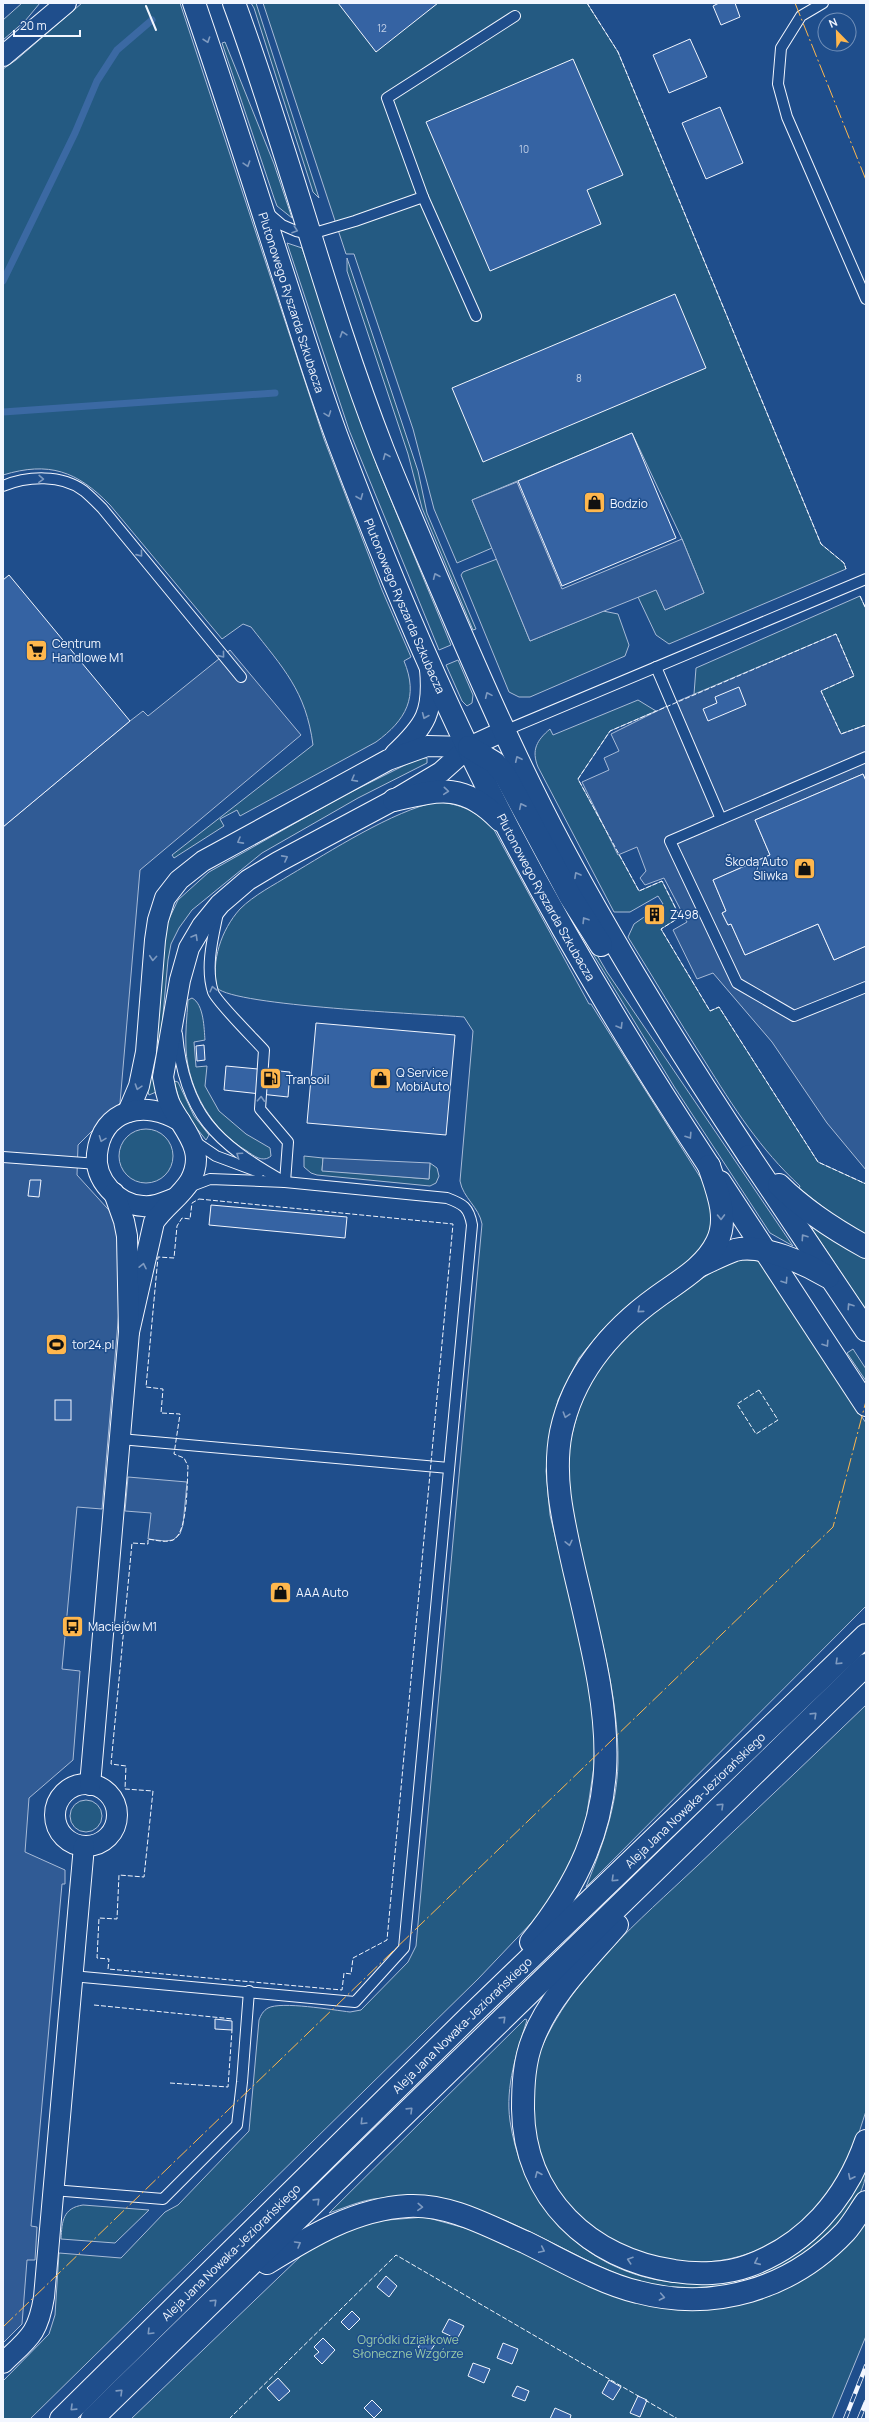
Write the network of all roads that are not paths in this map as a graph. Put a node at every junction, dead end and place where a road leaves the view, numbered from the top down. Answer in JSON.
{"nodes":[{"id":1,"x":66,"y":3,"type":"edge"},
{"id":2,"x":194,"y":3,"type":"edge"},
{"id":3,"x":234,"y":3,"type":"edge"},
{"id":4,"x":823,"y":3,"type":"edge"},
{"id":5,"x":515,"y":16,"type":"dead end"},
{"id":6,"x":3,"y":56,"type":"edge"},
{"id":7,"x":423,"y":197,"type":"junction"},
{"id":8,"x":260,"y":204,"type":"junction"},
{"id":9,"x":311,"y":234,"type":"junction"},
{"id":10,"x":866,"y":299,"type":"edge"},
{"id":11,"x":476,"y":316,"type":"dead end"},
{"id":12,"x":3,"y":486,"type":"edge"},
{"id":13,"x":866,"y":579,"type":"edge"},
{"id":14,"x":430,"y":665,"type":"junction"},
{"id":15,"x":656,"y":667,"type":"junction"},
{"id":16,"x":241,"y":677,"type":"dead end"},
{"id":17,"x":504,"y":731,"type":"junction"},
{"id":18,"x":468,"y":747,"type":"junction"},
{"id":19,"x":866,"y":757,"type":"edge"},
{"id":20,"x":388,"y":760,"type":"junction"},
{"id":21,"x":394,"y":800,"type":"junction"},
{"id":22,"x":721,"y":819,"type":"junction"},
{"id":23,"x":508,"y":828,"type":"junction"},
{"id":24,"x":220,"y":904,"type":"junction"},
{"id":25,"x":866,"y":987,"type":"edge"},
{"id":26,"x":175,"y":1015,"type":"junction"},
{"id":27,"x":697,"y":1077,"type":"junction"},
{"id":28,"x":128,"y":1112,"type":"junction"},
{"id":29,"x":180,"y":1121,"type":"junction"},
{"id":30,"x":192,"y":1139,"type":"junction"},
{"id":31,"x":3,"y":1156,"type":"edge"},
{"id":32,"x":749,"y":1156,"type":"junction"},
{"id":33,"x":98,"y":1164,"type":"junction"},
{"id":34,"x":709,"y":1166,"type":"junction"},
{"id":35,"x":285,"y":1182,"type":"junction"},
{"id":36,"x":114,"y":1193,"type":"junction"},
{"id":37,"x":177,"y":1195,"type":"junction"},
{"id":38,"x":866,"y":1247,"type":"edge"},
{"id":39,"x":765,"y":1251,"type":"junction"},
{"id":40,"x":701,"y":1265,"type":"junction"},
{"id":41,"x":834,"y":1281,"type":"junction"},
{"id":42,"x":866,"y":1330,"type":"edge"},
{"id":43,"x":129,"y":1332,"type":"junction"},
{"id":44,"x":866,"y":1405,"type":"edge"},
{"id":45,"x":120,"y":1439,"type":"junction"},
{"id":46,"x":449,"y":1468,"type":"junction"},
{"id":47,"x":866,"y":1635,"type":"edge"},
{"id":48,"x":866,"y":1665,"type":"edge"},
{"id":49,"x":90,"y":1785,"type":"junction"},
{"id":50,"x":693,"y":1833,"type":"junction"},
{"id":51,"x":84,"y":1846,"type":"junction"},
{"id":52,"x":72,"y":1976,"type":"junction"},
{"id":53,"x":249,"y":1991,"type":"junction"},
{"id":54,"x":470,"y":2016,"type":"junction"},
{"id":55,"x":866,"y":2141,"type":"edge"},
{"id":56,"x":53,"y":2190,"type":"junction"},
{"id":57,"x":866,"y":2202,"type":"edge"},
{"id":58,"x":229,"y":2288,"type":"junction"},
{"id":59,"x":3,"y":2363,"type":"edge"},
{"id":60,"x":61,"y":2419,"type":"edge"},
{"id":61,"x":92,"y":2419,"type":"edge"}],
"edges":[{"from":1,"to":6,"type":"street"},
{"from":2,"to":8,"type":"main road","name":"Plutonowego Ryszarda Szkubacza","one_way":true},
{"from":3,"to":9,"type":"main road"},
{"from":4,"to":10,"type":"lane"},
{"from":5,"to":7,"type":"lane"},
{"from":7,"to":9,"type":"lane"},
{"from":7,"to":11,"type":"lane"},
{"from":8,"to":9,"type":"lane","one_way":true},
{"from":8,"to":14,"type":"main road","name":"Plutonowego Ryszarda Szkubacza","one_way":true},
{"from":17,"to":9,"type":"main road","one_way":true},
{"from":12,"to":16,"type":"lane","one_way":true},
{"from":13,"to":15,"type":"lane"},
{"from":14,"to":18,"type":"main road","name":"Plutonowego Ryszarda Szkubacza"},
{"from":14,"to":20,"type":"street","one_way":true},
{"from":15,"to":17,"type":"lane"},
{"from":15,"to":22,"type":"lane"},
{"from":17,"to":18,"type":"street"},
{"from":27,"to":17,"type":"main road","one_way":true},
{"from":18,"to":20,"type":"street"},
{"from":18,"to":21,"type":"street"},
{"from":18,"to":23,"type":"main road","name":"Plutonowego Ryszarda Szkubacza"},
{"from":27,"to":18,"type":"main road","one_way":true},
{"from":19,"to":22,"type":"lane"},
{"from":20,"to":28,"type":"street","one_way":true},
{"from":21,"to":23,"type":"main road","one_way":true},
{"from":24,"to":21,"type":"street","one_way":true},
{"from":22,"to":25,"type":"lane"},
{"from":23,"to":34,"type":"main road","name":"Plutonowego Ryszarda Szkubacza","one_way":true},
{"from":26,"to":24,"type":"street","one_way":true},
{"from":35,"to":24,"type":"lane","one_way":true},
{"from":26,"to":29,"type":"street"},
{"from":35,"to":26,"type":"lane","one_way":true},
{"from":27,"to":32,"type":"main road"},
{"from":28,"to":29,"type":"street"},
{"from":28,"to":33,"type":"street","one_way":true},
{"from":29,"to":30,"type":"street"},
{"from":30,"to":35,"type":"lane"},
{"from":30,"to":37,"type":"street"},
{"from":31,"to":33,"type":"lane"},
{"from":32,"to":38,"type":"main road"},
{"from":41,"to":32,"type":"main road","one_way":true},
{"from":33,"to":36,"type":"street"},
{"from":34,"to":39,"type":"main road"},
{"from":34,"to":40,"type":"main road","one_way":true},
{"from":35,"to":37,"type":"lane"},
{"from":35,"to":46,"type":"lane"},
{"from":36,"to":37,"type":"street"},
{"from":36,"to":43,"type":"street"},
{"from":43,"to":37,"type":"street","one_way":true},
{"from":39,"to":40,"type":"main road"},
{"from":39,"to":41,"type":"main road"},
{"from":39,"to":44,"type":"main road","one_way":true},
{"from":40,"to":54,"type":"main road","one_way":true},
{"from":42,"to":41,"type":"main road","one_way":true},
{"from":43,"to":45,"type":"street"},
{"from":45,"to":46,"type":"lane"},
{"from":45,"to":49,"type":"street"},
{"from":46,"to":53,"type":"lane"},
{"from":47,"to":54,"type":"main road","name":"Aleja Jana Nowaka-Jeziorańskiego","one_way":true},
{"from":50,"to":48,"type":"main road","name":"Aleja Jana Nowaka-Jeziorańskiego","one_way":true},
{"from":49,"to":51,"type":"street"},
{"from":49,"to":51,"type":"street"},
{"from":55,"to":50,"type":"main road","one_way":true},
{"from":58,"to":50,"type":"main road","name":"Aleja Jana Nowaka-Jeziorańskiego","one_way":true},
{"from":51,"to":52,"type":"street"},
{"from":52,"to":53,"type":"lane"},
{"from":52,"to":56,"type":"street"},
{"from":53,"to":56,"type":"lane"},
{"from":54,"to":60,"type":"main road","name":"Aleja Jana Nowaka-Jeziorańskiego","one_way":true},
{"from":56,"to":59,"type":"street"},
{"from":58,"to":57,"type":"main road","one_way":true},
{"from":61,"to":58,"type":"main road","name":"Aleja Jana Nowaka-Jeziorańskiego","one_way":true}]}
